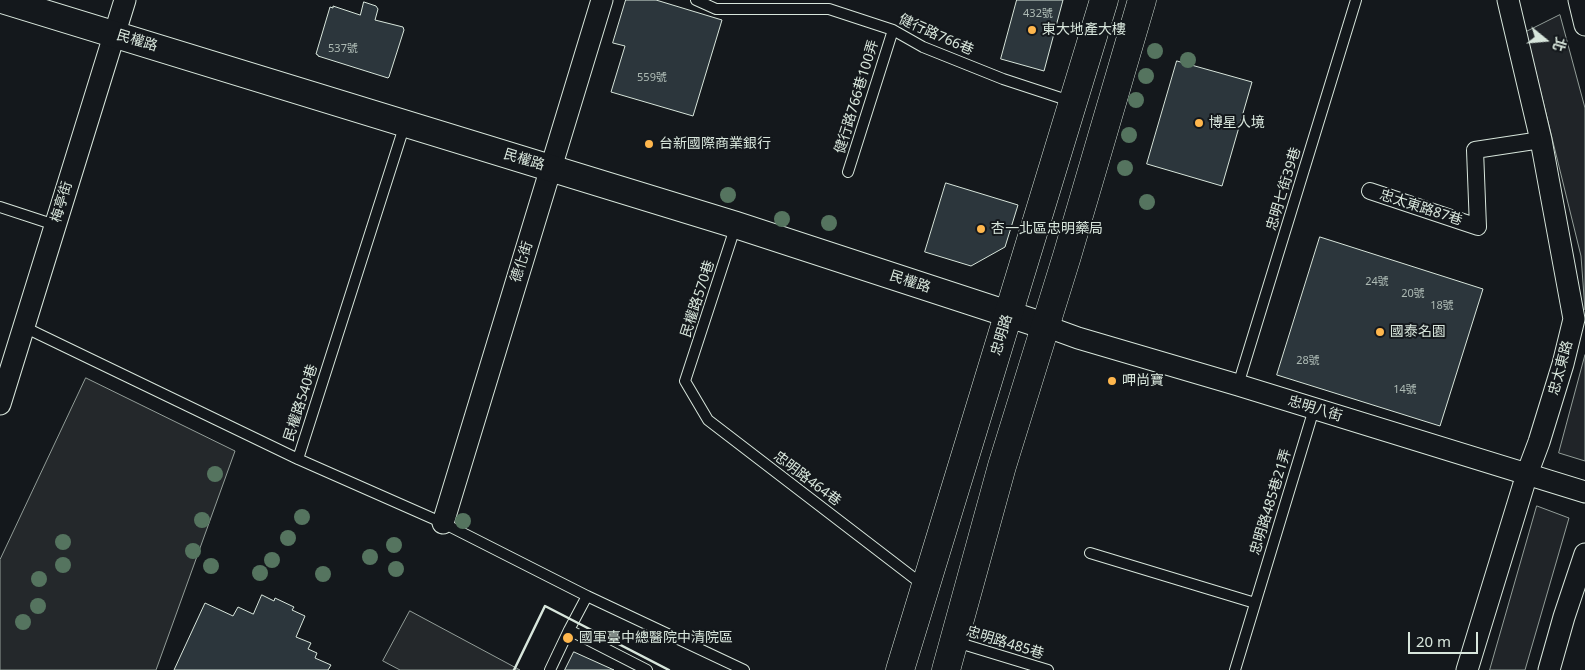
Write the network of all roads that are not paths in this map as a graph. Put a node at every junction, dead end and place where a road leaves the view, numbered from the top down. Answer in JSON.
{"nodes":[{"id":1,"x":2,"y":0,"type":"edge"},
{"id":2,"x":124,"y":0,"type":"edge"},
{"id":3,"x":602,"y":0,"type":"edge"},
{"id":4,"x":696,"y":0,"type":"edge"},
{"id":5,"x":1104,"y":0,"type":"edge"},
{"id":6,"x":1142,"y":0,"type":"edge"},
{"id":7,"x":1356,"y":0,"type":"edge"},
{"id":8,"x":1508,"y":0,"type":"edge"},
{"id":9,"x":1580,"y":1,"type":"edge"},
{"id":10,"x":717,"y":5,"type":"edge"},
{"id":11,"x":1585,"y":25,"type":"edge"},
{"id":12,"x":893,"y":30,"type":"junction"},
{"id":13,"x":114,"y":34,"type":"junction"},
{"id":14,"x":1074,"y":102,"type":"junction"},
{"id":15,"x":406,"y":123,"type":"junction"},
{"id":16,"x":1541,"y":140,"type":"junction"},
{"id":17,"x":551,"y":168,"type":"junction"},
{"id":18,"x":848,"y":172,"type":"dead end"},
{"id":19,"x":1370,"y":192,"type":"dead end"},
{"id":20,"x":0,"y":208,"type":"edge"},
{"id":21,"x":736,"y":224,"type":"junction"},
{"id":22,"x":55,"y":225,"type":"junction"},
{"id":23,"x":1009,"y":315,"type":"junction"},
{"id":24,"x":1045,"y":326,"type":"junction"},
{"id":25,"x":24,"y":327,"type":"junction"},
{"id":26,"x":4,"y":378,"type":"edge"},
{"id":27,"x":685,"y":381,"type":"joint"},
{"id":28,"x":1238,"y":385,"type":"junction"},
{"id":29,"x":0,"y":404,"type":"edge"},
{"id":30,"x":1314,"y":409,"type":"junction"},
{"id":31,"x":298,"y":459,"type":"junction"},
{"id":32,"x":1527,"y":474,"type":"junction"},
{"id":33,"x":1585,"y":492,"type":"edge"},
{"id":34,"x":443,"y":523,"type":"junction"},
{"id":35,"x":1090,"y":553,"type":"dead end"},
{"id":36,"x":1585,"y":554,"type":"edge"},
{"id":37,"x":926,"y":587,"type":"junction"},
{"id":38,"x":587,"y":596,"type":"junction"},
{"id":39,"x":1255,"y":603,"type":"junction"},
{"id":40,"x":569,"y":630,"type":"junction"},
{"id":41,"x":954,"y":641,"type":"junction"},
{"id":42,"x":550,"y":670,"type":"edge"},
{"id":43,"x":647,"y":670,"type":"edge"},
{"id":44,"x":744,"y":670,"type":"edge"},
{"id":45,"x":900,"y":670,"type":"edge"},
{"id":46,"x":946,"y":670,"type":"edge"},
{"id":47,"x":1048,"y":670,"type":"edge"},
{"id":48,"x":1236,"y":670,"type":"edge"},
{"id":49,"x":1467,"y":670,"type":"edge"},
{"id":50,"x":1550,"y":670,"type":"edge"}],
"edges":[{"from":1,"to":13,"type":"street","name":"民權路"},
{"from":2,"to":13,"type":"street","name":"梅亭街"},
{"from":3,"to":17,"type":"street","name":"德化街"},
{"from":4,"to":10,"type":"lane","name":"健行路766巷"},
{"from":5,"to":14,"type":"main road","name":"忠明路"},
{"from":6,"to":24,"type":"main road"},
{"from":7,"to":28,"type":"lane","name":"忠明七街39巷"},
{"from":8,"to":16,"type":"street","name":"忠太東路"},
{"from":9,"to":11,"type":"street"},
{"from":10,"to":12,"type":"lane","name":"健行路766巷"},
{"from":12,"to":14,"type":"lane","name":"健行路766巷"},
{"from":12,"to":18,"type":"lane","name":"健行路766巷100弄"},
{"from":13,"to":15,"type":"street","name":"民權路"},
{"from":13,"to":22,"type":"street","name":"梅亭街"},
{"from":14,"to":23,"type":"main road","name":"忠明路"},
{"from":15,"to":17,"type":"street","name":"民權路"},
{"from":15,"to":31,"type":"lane","name":"民權路540巷"},
{"from":16,"to":19,"type":"street","name":"忠太東路87巷"},
{"from":16,"to":32,"type":"street","name":"忠太東路"},
{"from":17,"to":21,"type":"street","name":"民權路"},
{"from":17,"to":34,"type":"street","name":"德化街"},
{"from":20,"to":22,"type":"lane"},
{"from":21,"to":23,"type":"street","name":"民權路"},
{"from":21,"to":27,"type":"lane","name":"民權路570巷"},
{"from":22,"to":25,"type":"street","name":"梅亭街"},
{"from":23,"to":24,"type":"street","name":"民權路"},
{"from":23,"to":37,"type":"main road","name":"忠明路"},
{"from":24,"to":28,"type":"street","name":"忠明八街"},
{"from":24,"to":41,"type":"main road"},
{"from":25,"to":26,"type":"street","name":"梅亭街"},
{"from":25,"to":31,"type":"lane","name":"民權路540巷"},
{"from":26,"to":29,"type":"street","name":"梅亭街"},
{"from":27,"to":37,"type":"lane","name":"忠明路464巷"},
{"from":28,"to":30,"type":"street","name":"忠明八街"},
{"from":30,"to":32,"type":"street","name":"忠明八街"},
{"from":30,"to":39,"type":"lane","name":"忠明路485巷21弄"},
{"from":31,"to":34,"type":"lane"},
{"from":32,"to":33,"type":"street","name":"忠明八街"},
{"from":32,"to":49,"type":"street","name":"忠太東路"},
{"from":34,"to":38,"type":"lane"},
{"from":35,"to":39,"type":"lane"},
{"from":36,"to":50,"type":"street"},
{"from":37,"to":45,"type":"main road","name":"忠明路"},
{"from":38,"to":40,"type":"lane"},
{"from":38,"to":44,"type":"lane"},
{"from":39,"to":48,"type":"lane","name":"忠明路485巷21弄"},
{"from":40,"to":42,"type":"lane"},
{"from":40,"to":43,"type":"lane"},
{"from":41,"to":46,"type":"main road"},
{"from":41,"to":47,"type":"lane","name":"忠明路485巷"}]}
